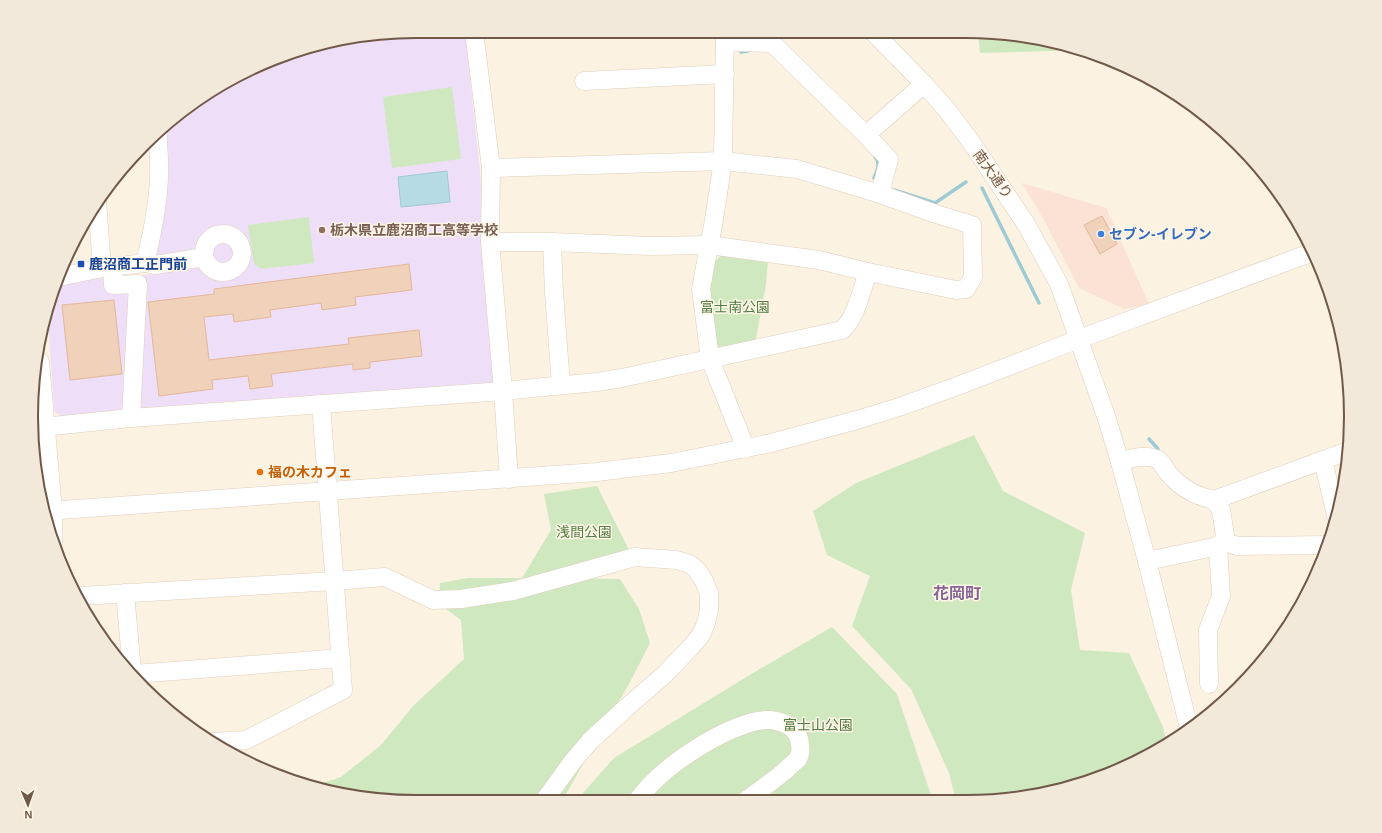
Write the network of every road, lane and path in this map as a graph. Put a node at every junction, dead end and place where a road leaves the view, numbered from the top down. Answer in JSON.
{"nodes":[{"id":1,"x":475,"y":38,"type":"edge"},
{"id":2,"x":726,"y":38,"type":"edge"},
{"id":3,"x":734,"y":38,"type":"edge"},
{"id":4,"x":879,"y":38,"type":"edge"},
{"id":5,"x":726,"y":74,"type":"junction"},
{"id":6,"x":584,"y":81,"type":"dead end"},
{"id":7,"x":924,"y":84,"type":"junction"},
{"id":8,"x":866,"y":134,"type":"junction"},
{"id":9,"x":158,"y":140,"type":"edge"},
{"id":10,"x":723,"y":161,"type":"junction"},
{"id":11,"x":491,"y":168,"type":"junction"},
{"id":12,"x":880,"y":194,"type":"junction"},
{"id":13,"x":99,"y":212,"type":"edge"},
{"id":14,"x":490,"y":242,"type":"junction"},
{"id":15,"x":552,"y":242,"type":"junction"},
{"id":16,"x":709,"y":245,"type":"junction"},
{"id":17,"x":1307,"y":254,"type":"edge"},
{"id":18,"x":204,"y":257,"type":"dead end"},
{"id":19,"x":145,"y":263,"type":"junction"},
{"id":20,"x":107,"y":268,"type":"junction"},
{"id":21,"x":868,"y":272,"type":"junction"},
{"id":22,"x":66,"y":276,"type":"edge"},
{"id":23,"x":1079,"y":338,"type":"junction"},
{"id":24,"x":710,"y":359,"type":"junction"},
{"id":25,"x":40,"y":384,"type":"edge"},
{"id":26,"x":561,"y":385,"type":"junction"},
{"id":27,"x":503,"y":391,"type":"junction"},
{"id":28,"x":321,"y":404,"type":"junction"},
{"id":29,"x":131,"y":418,"type":"junction"},
{"id":30,"x":39,"y":427,"type":"edge"},
{"id":31,"x":746,"y":448,"type":"junction"},
{"id":32,"x":1342,"y":453,"type":"edge"},
{"id":33,"x":1323,"y":460,"type":"junction"},
{"id":34,"x":1120,"y":462,"type":"junction"},
{"id":35,"x":509,"y":479,"type":"junction"},
{"id":36,"x":328,"y":490,"type":"junction"},
{"id":37,"x":1214,"y":500,"type":"junction"},
{"id":38,"x":1333,"y":504,"type":"edge"},
{"id":39,"x":50,"y":509,"type":"edge"},
{"id":40,"x":50,"y":511,"type":"edge"},
{"id":41,"x":1222,"y":544,"type":"junction"},
{"id":42,"x":1321,"y":545,"type":"edge"},
{"id":43,"x":1147,"y":561,"type":"junction"},
{"id":44,"x":334,"y":581,"type":"junction"},
{"id":45,"x":125,"y":593,"type":"junction"},
{"id":46,"x":83,"y":596,"type":"edge"},
{"id":47,"x":341,"y":658,"type":"junction"},
{"id":48,"x":131,"y":665,"type":"edge"},
{"id":49,"x":139,"y":674,"type":"edge"},
{"id":50,"x":1209,"y":684,"type":"dead end"},
{"id":51,"x":1188,"y":723,"type":"edge"},
{"id":52,"x":223,"y":741,"type":"edge"},
{"id":53,"x":548,"y":795,"type":"edge"},
{"id":54,"x":642,"y":795,"type":"edge"},
{"id":55,"x":753,"y":795,"type":"edge"}],
"edges":[{"from":1,"to":11,"type":"street"},
{"from":2,"to":5,"type":"street"},
{"from":3,"to":8,"type":"street"},
{"from":4,"to":7,"type":"street","name":"南大通り"},
{"from":5,"to":6,"type":"street"},
{"from":5,"to":10,"type":"street"},
{"from":7,"to":8,"type":"street"},
{"from":7,"to":23,"type":"street","name":"南大通り"},
{"from":8,"to":12,"type":"street"},
{"from":9,"to":19,"type":"street"},
{"from":10,"to":11,"type":"street"},
{"from":10,"to":12,"type":"street"},
{"from":10,"to":16,"type":"street"},
{"from":11,"to":14,"type":"street"},
{"from":12,"to":21,"type":"street"},
{"from":13,"to":20,"type":"street"},
{"from":14,"to":15,"type":"street"},
{"from":14,"to":27,"type":"street"},
{"from":15,"to":16,"type":"street"},
{"from":15,"to":26,"type":"street"},
{"from":16,"to":21,"type":"street"},
{"from":16,"to":24,"type":"street"},
{"from":17,"to":23,"type":"street"},
{"from":18,"to":19,"type":"street"},
{"from":19,"to":20,"type":"street"},
{"from":20,"to":22,"type":"street"},
{"from":20,"to":29,"type":"street"},
{"from":21,"to":24,"type":"street"},
{"from":23,"to":31,"type":"street"},
{"from":23,"to":34,"type":"street","name":"南大通り"},
{"from":24,"to":26,"type":"street"},
{"from":24,"to":31,"type":"street"},
{"from":25,"to":30,"type":"street"},
{"from":26,"to":27,"type":"street"},
{"from":27,"to":28,"type":"street"},
{"from":27,"to":35,"type":"street"},
{"from":28,"to":29,"type":"street"},
{"from":28,"to":36,"type":"street"},
{"from":29,"to":30,"type":"street"},
{"from":30,"to":39,"type":"street"},
{"from":31,"to":35,"type":"street"},
{"from":32,"to":33,"type":"street"},
{"from":33,"to":37,"type":"street"},
{"from":33,"to":38,"type":"street"},
{"from":34,"to":37,"type":"street"},
{"from":34,"to":43,"type":"street","name":"南大通り"},
{"from":35,"to":36,"type":"street"},
{"from":36,"to":40,"type":"street"},
{"from":36,"to":44,"type":"street"},
{"from":37,"to":41,"type":"street"},
{"from":41,"to":42,"type":"street"},
{"from":41,"to":43,"type":"street"},
{"from":41,"to":50,"type":"street"},
{"from":43,"to":51,"type":"street","name":"南大通り"},
{"from":44,"to":45,"type":"street"},
{"from":44,"to":47,"type":"street"},
{"from":44,"to":53,"type":"street"},
{"from":45,"to":46,"type":"street"},
{"from":45,"to":48,"type":"street"},
{"from":47,"to":49,"type":"street"},
{"from":47,"to":52,"type":"street"},
{"from":54,"to":55,"type":"street"}]}
